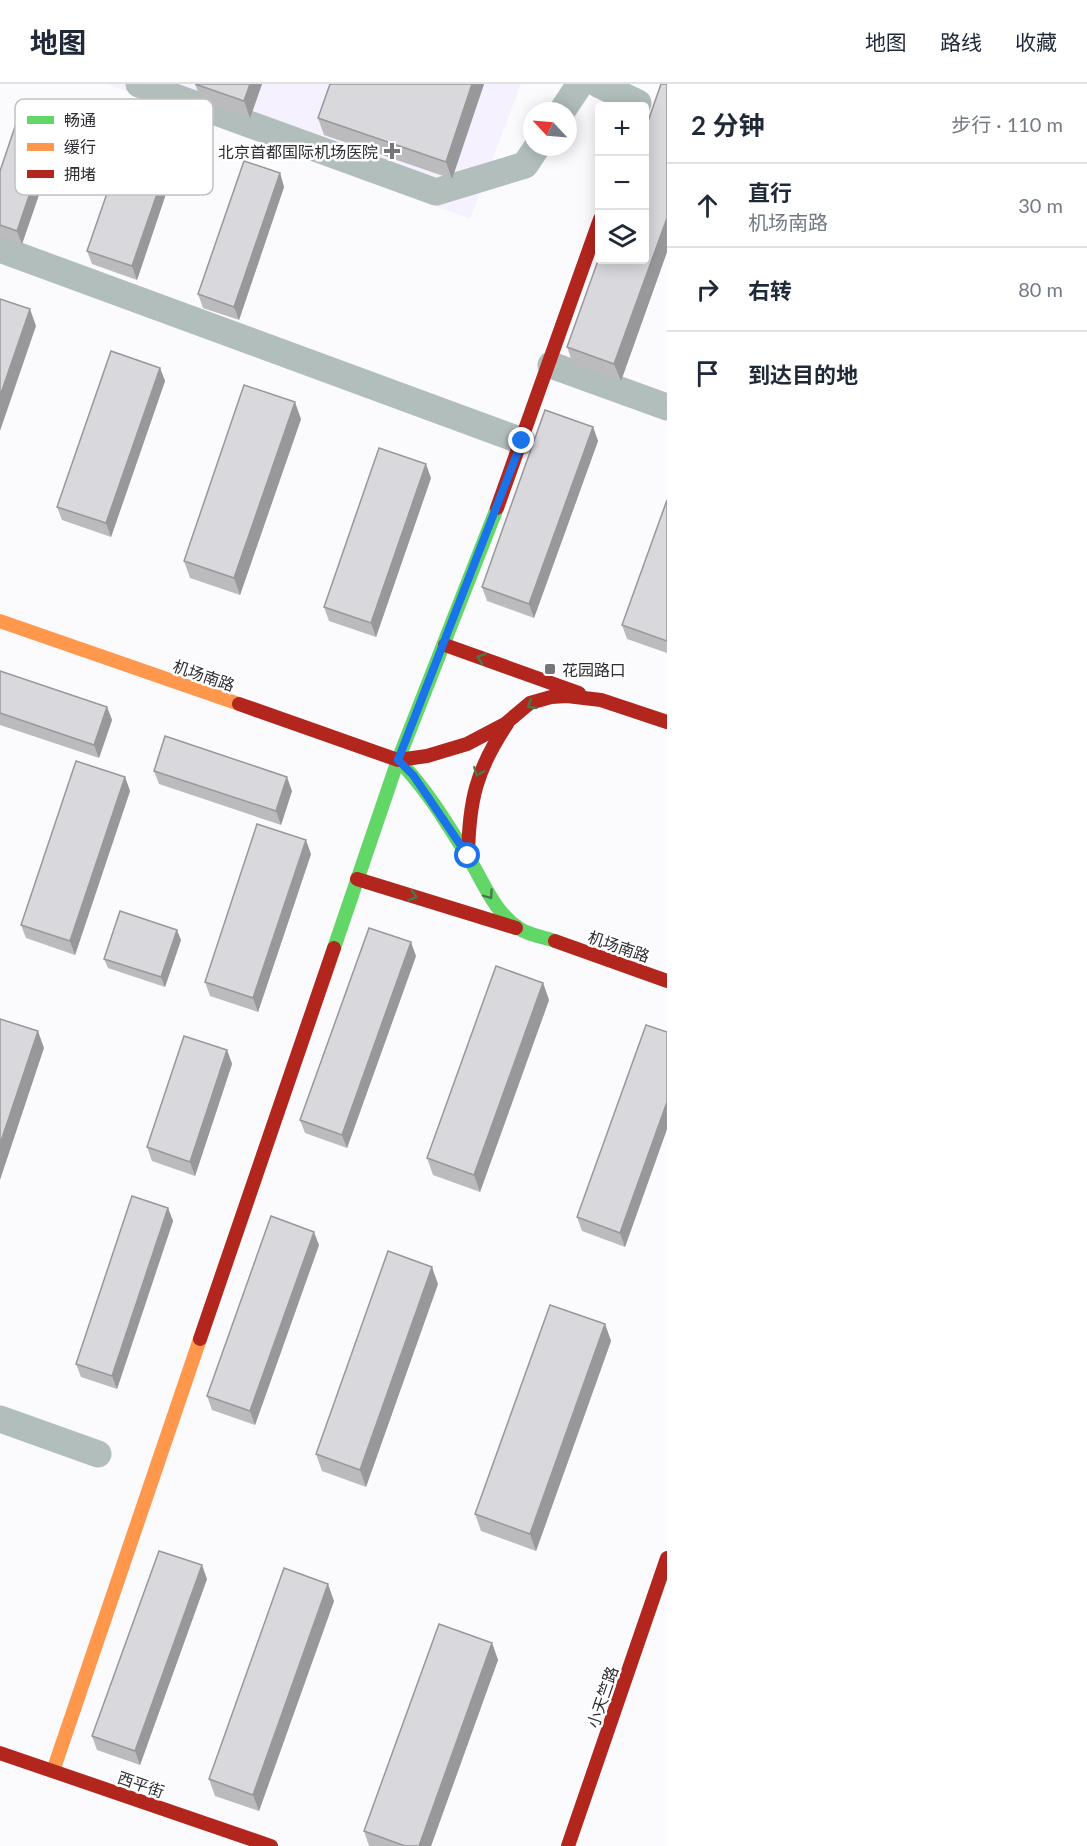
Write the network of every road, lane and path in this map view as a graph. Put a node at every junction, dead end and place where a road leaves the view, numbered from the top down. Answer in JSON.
{"nodes":[{"id":1,"x":139,"y":84,"type":"edge"},
{"id":2,"x":580,"y":84,"type":"edge"},
{"id":3,"x":598,"y":84,"type":"edge"},
{"id":4,"x":640,"y":98,"type":"edge"},
{"id":5,"x":180,"y":99,"type":"edge"},
{"id":6,"x":568,"y":102,"type":"edge"},
{"id":7,"x":213,"y":111,"type":"edge"},
{"id":8,"x":531,"y":156,"type":"edge"},
{"id":9,"x":595,"y":234,"type":"edge"},
{"id":10,"x":0,"y":249,"type":"edge"},
{"id":11,"x":550,"y":365,"type":"junction"},
{"id":12,"x":667,"y":407,"type":"edge"},
{"id":13,"x":522,"y":441,"type":"junction"},
{"id":14,"x":0,"y":621,"type":"edge"},
{"id":15,"x":445,"y":645,"type":"junction"},
{"id":16,"x":595,"y":698,"type":"junction"},
{"id":17,"x":508,"y":722,"type":"junction"},
{"id":18,"x":667,"y":722,"type":"edge"},
{"id":19,"x":398,"y":760,"type":"junction"},
{"id":20,"x":468,"y":856,"type":"junction"},
{"id":21,"x":357,"y":879,"type":"junction"},
{"id":22,"x":520,"y":929,"type":"junction"},
{"id":23,"x":667,"y":981,"type":"edge"},
{"id":24,"x":0,"y":1419,"type":"edge"},
{"id":25,"x":98,"y":1454,"type":"dead end"},
{"id":26,"x":667,"y":1558,"type":"edge"},
{"id":27,"x":0,"y":1753,"type":"edge"},
{"id":28,"x":53,"y":1771,"type":"junction"},
{"id":29,"x":271,"y":1846,"type":"edge"},
{"id":30,"x":568,"y":1846,"type":"edge"}],
"edges":[{"from":1,"to":5,"type":"street"},
{"from":2,"to":6,"type":"street"},
{"from":3,"to":4,"type":"street"},
{"from":7,"to":8,"type":"street"},
{"from":9,"to":11,"type":"street"},
{"from":10,"to":13,"type":"street"},
{"from":11,"to":12,"type":"street"},
{"from":11,"to":13,"type":"street"},
{"from":13,"to":15,"type":"street"},
{"from":14,"to":19,"type":"street","name":"机场南路"},
{"from":16,"to":15,"type":"street","one_way":true},
{"from":15,"to":19,"type":"street"},
{"from":16,"to":17,"type":"street","name":"机场南路","one_way":true},
{"from":16,"to":18,"type":"street","name":"机场南路"},
{"from":17,"to":19,"type":"street","name":"机场南路"},
{"from":17,"to":20,"type":"street","one_way":true},
{"from":19,"to":20,"type":"street","name":"机场南路"},
{"from":19,"to":21,"type":"street"},
{"from":20,"to":22,"type":"street","name":"机场南路","one_way":true},
{"from":21,"to":22,"type":"street","one_way":true},
{"from":21,"to":28,"type":"street"},
{"from":22,"to":23,"type":"street","name":"机场南路"},
{"from":24,"to":25,"type":"street"},
{"from":26,"to":30,"type":"street","name":"小天竺路"},
{"from":27,"to":28,"type":"street","name":"西平街"},
{"from":28,"to":29,"type":"street","name":"西平街"}]}
